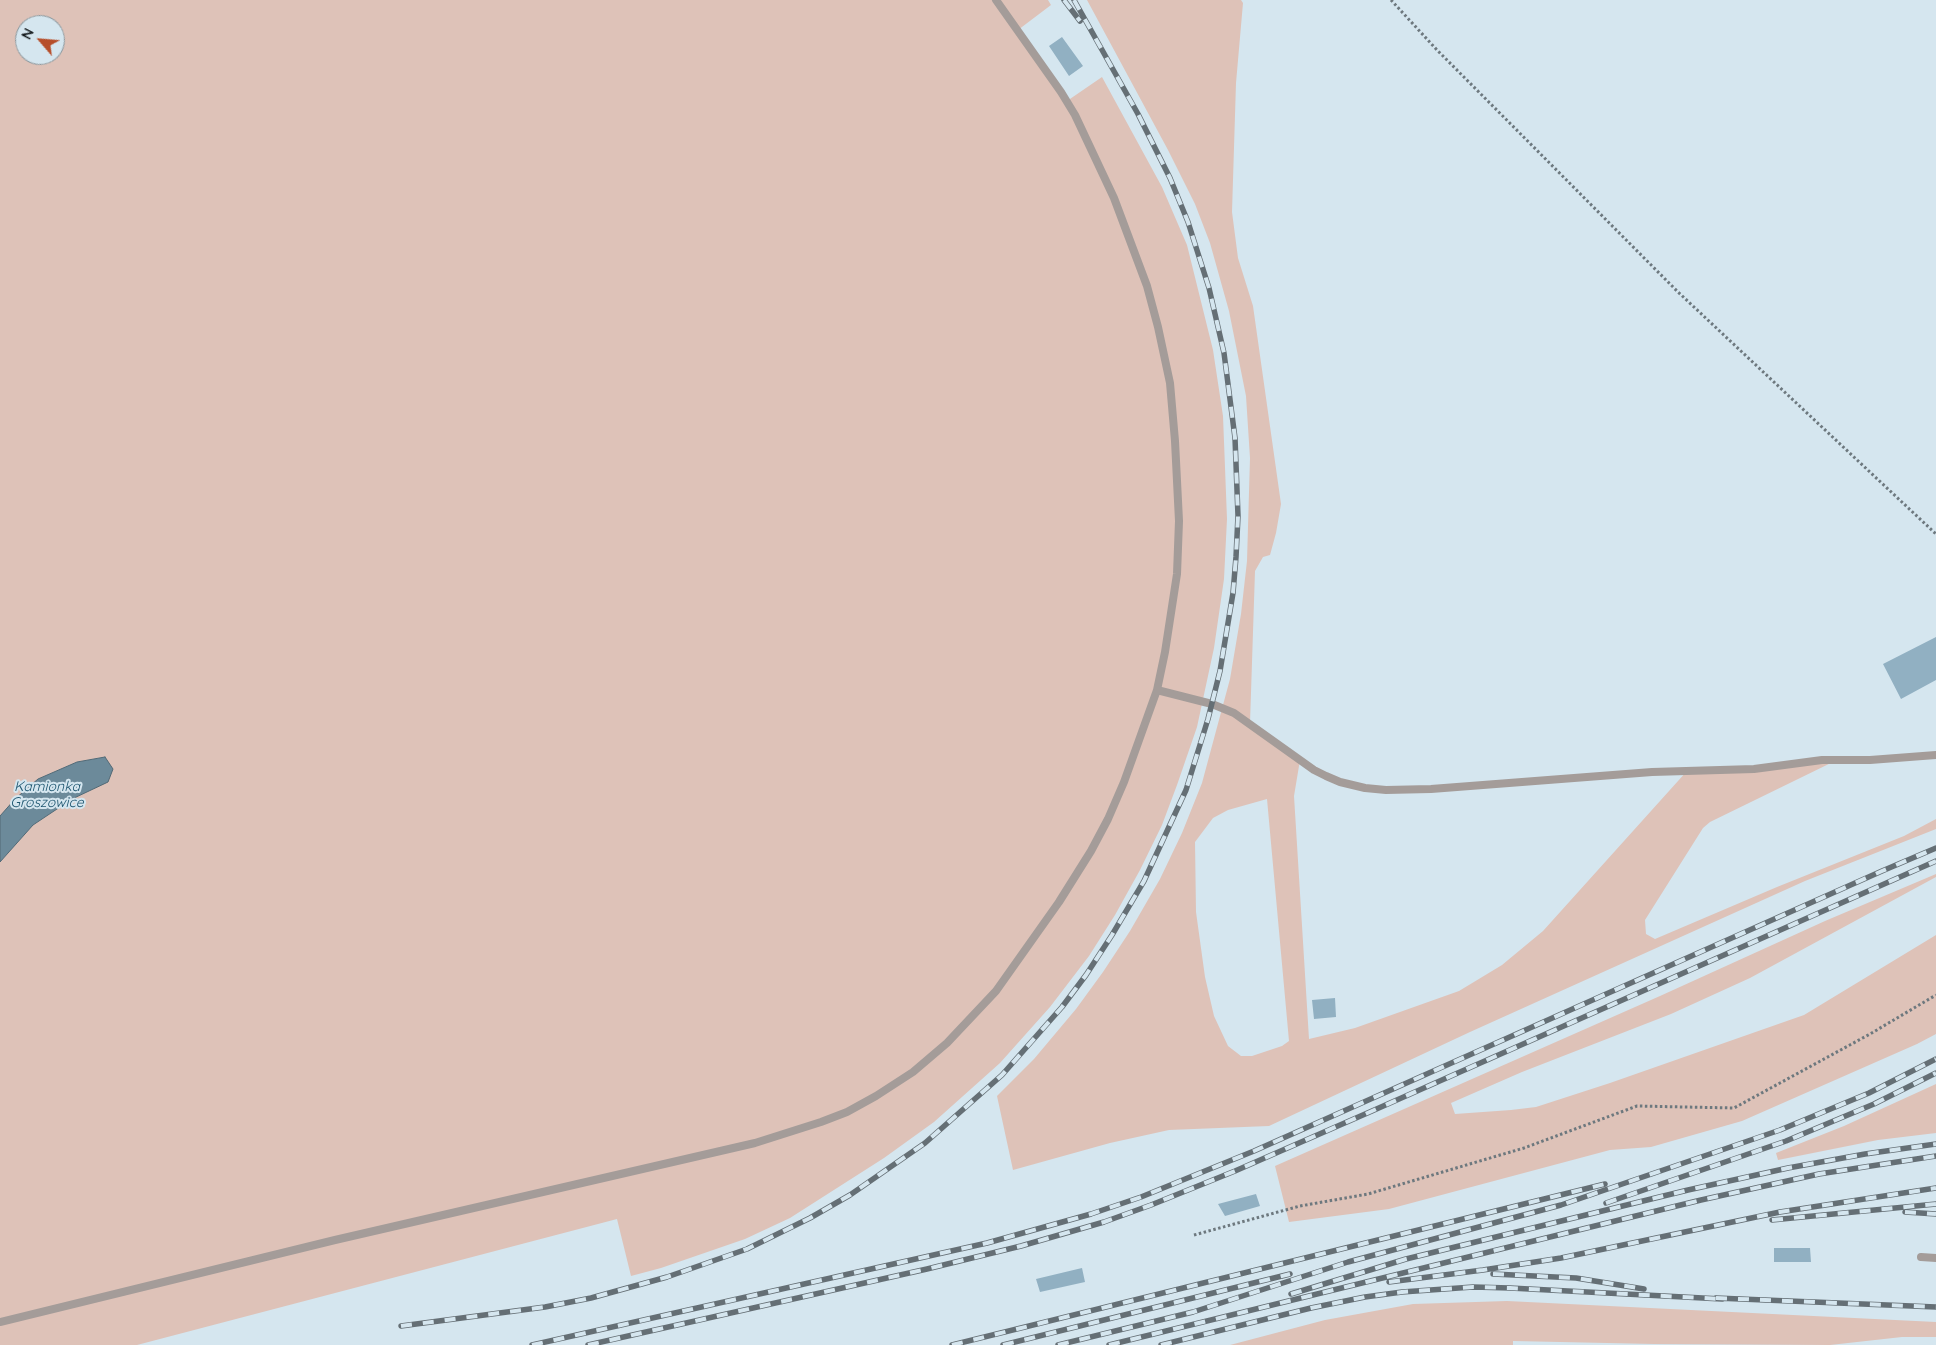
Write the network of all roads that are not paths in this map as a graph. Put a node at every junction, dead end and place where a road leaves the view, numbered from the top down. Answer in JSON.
{"nodes":[{"id":1,"x":996,"y":0,"type":"edge"},
{"id":2,"x":1157,"y":690,"type":"junction"},
{"id":3,"x":1936,"y":755,"type":"edge"},
{"id":4,"x":1921,"y":1258,"type":"dead end"},
{"id":5,"x":1936,"y":1258,"type":"edge"},
{"id":6,"x":0,"y":1322,"type":"edge"}],
"edges":[{"from":1,"to":2,"type":"lane"},
{"from":2,"to":3,"type":"lane"},
{"from":2,"to":6,"type":"lane"},
{"from":4,"to":5,"type":"lane"}]}
